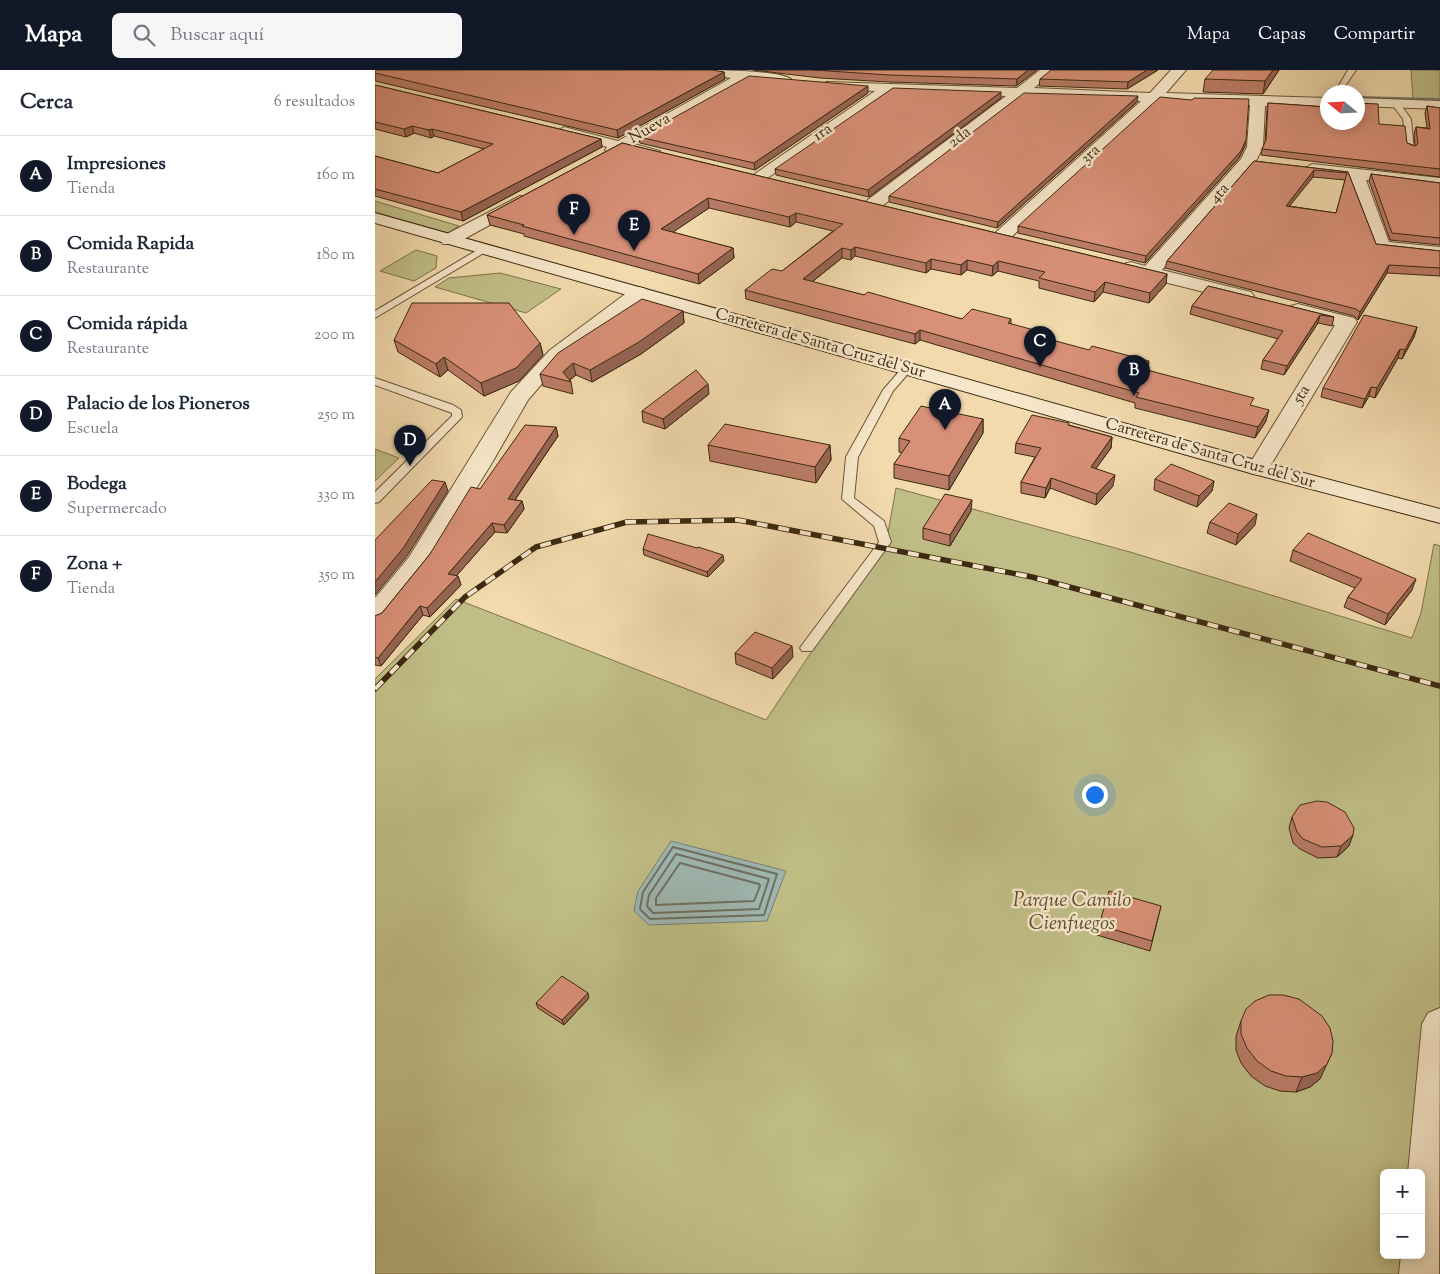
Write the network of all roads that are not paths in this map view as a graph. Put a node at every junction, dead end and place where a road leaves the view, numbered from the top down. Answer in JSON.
{"nodes":[{"id":1,"x":703,"y":70,"type":"edge"},
{"id":2,"x":1049,"y":70,"type":"edge"},
{"id":3,"x":1179,"y":70,"type":"edge"},
{"id":4,"x":1352,"y":70,"type":"edge"},
{"id":5,"x":745,"y":76,"type":"junction"},
{"id":6,"x":801,"y":82,"type":"edge"},
{"id":7,"x":820,"y":84,"type":"edge"},
{"id":8,"x":1342,"y":85,"type":"edge"},
{"id":9,"x":889,"y":88,"type":"junction"},
{"id":10,"x":1019,"y":93,"type":"junction"},
{"id":11,"x":1154,"y":97,"type":"junction"},
{"id":12,"x":1258,"y":101,"type":"junction"},
{"id":13,"x":1320,"y":102,"type":"edge"},
{"id":14,"x":1365,"y":102,"type":"edge"},
{"id":15,"x":1395,"y":103,"type":"junction"},
{"id":16,"x":1440,"y":105,"type":"edge"},
{"id":17,"x":545,"y":128,"type":"edge"},
{"id":18,"x":620,"y":146,"type":"junction"},
{"id":19,"x":1411,"y":149,"type":"edge"},
{"id":20,"x":603,"y":156,"type":"edge"},
{"id":21,"x":666,"y":157,"type":"edge"},
{"id":22,"x":1248,"y":161,"type":"junction"},
{"id":23,"x":1268,"y":164,"type":"edge"},
{"id":24,"x":1297,"y":167,"type":"edge"},
{"id":25,"x":1355,"y":173,"type":"junction"},
{"id":26,"x":739,"y":174,"type":"edge"},
{"id":27,"x":757,"y":178,"type":"junction"},
{"id":28,"x":776,"y":183,"type":"edge"},
{"id":29,"x":1440,"y":183,"type":"edge"},
{"id":30,"x":535,"y":193,"type":"edge"},
{"id":31,"x":852,"y":202,"type":"edge"},
{"id":32,"x":871,"y":206,"type":"junction"},
{"id":33,"x":890,"y":211,"type":"edge"},
{"id":34,"x":375,"y":218,"type":"edge"},
{"id":35,"x":983,"y":233,"type":"edge"},
{"id":36,"x":1001,"y":238,"type":"junction"},
{"id":37,"x":449,"y":240,"type":"junction"},
{"id":38,"x":1020,"y":242,"type":"edge"},
{"id":39,"x":484,"y":249,"type":"junction"},
{"id":40,"x":1440,"y":252,"type":"edge"},
{"id":41,"x":1113,"y":264,"type":"edge"},
{"id":42,"x":1150,"y":272,"type":"junction"},
{"id":43,"x":639,"y":293,"type":"junction"},
{"id":44,"x":1262,"y":301,"type":"edge"},
{"id":45,"x":1281,"y":306,"type":"edge"},
{"id":46,"x":375,"y":315,"type":"edge"},
{"id":47,"x":907,"y":369,"type":"junction"},
{"id":48,"x":375,"y":381,"type":"edge"},
{"id":49,"x":1258,"y":468,"type":"junction"},
{"id":50,"x":375,"y":499,"type":"edge"},
{"id":51,"x":1440,"y":516,"type":"edge"},
{"id":52,"x":375,"y":615,"type":"edge"},
{"id":53,"x":807,"y":648,"type":"dead end"},
{"id":54,"x":1440,"y":1024,"type":"edge"},
{"id":55,"x":1424,"y":1214,"type":"edge"},
{"id":56,"x":1421,"y":1259,"type":"edge"},
{"id":57,"x":1419,"y":1274,"type":"edge"}],
"edges":[{"from":1,"to":5,"type":"street"},
{"from":2,"to":10,"type":"street","name":"2da"},
{"from":3,"to":11,"type":"street","name":"3ra"},
{"from":4,"to":8,"type":"lane"},
{"from":5,"to":6,"type":"street"},
{"from":5,"to":18,"type":"street","name":"Nueva"},
{"from":7,"to":9,"type":"street"},
{"from":9,"to":10,"type":"street"},
{"from":9,"to":27,"type":"street","name":"1ra"},
{"from":10,"to":11,"type":"street"},
{"from":10,"to":32,"type":"street","name":"2da"},
{"from":11,"to":12,"type":"street"},
{"from":11,"to":36,"type":"street","name":"3ra"},
{"from":12,"to":13,"type":"street"},
{"from":12,"to":22,"type":"street","name":"4ta"},
{"from":14,"to":15,"type":"street"},
{"from":15,"to":16,"type":"street"},
{"from":15,"to":19,"type":"lane"},
{"from":17,"to":18,"type":"street"},
{"from":18,"to":20,"type":"street","name":"Nueva"},
{"from":18,"to":21,"type":"street"},
{"from":22,"to":23,"type":"street"},
{"from":22,"to":42,"type":"street","name":"4ta"},
{"from":24,"to":25,"type":"street"},
{"from":25,"to":29,"type":"street"},
{"from":25,"to":40,"type":"street"},
{"from":26,"to":27,"type":"street"},
{"from":27,"to":28,"type":"street"},
{"from":30,"to":37,"type":"street"},
{"from":31,"to":32,"type":"street"},
{"from":32,"to":33,"type":"street"},
{"from":34,"to":37,"type":"street","name":"Carretera de Santa Cruz del Sur"},
{"from":35,"to":36,"type":"street"},
{"from":36,"to":38,"type":"street"},
{"from":37,"to":39,"type":"street","name":"Carretera de Santa Cruz del Sur"},
{"from":39,"to":43,"type":"street","name":"Carretera de Santa Cruz del Sur"},
{"from":39,"to":46,"type":"lane"},
{"from":41,"to":42,"type":"street"},
{"from":42,"to":44,"type":"street"},
{"from":43,"to":47,"type":"street","name":"Carretera de Santa Cruz del Sur"},
{"from":43,"to":52,"type":"street"},
{"from":45,"to":49,"type":"street","name":"5ta"},
{"from":47,"to":49,"type":"street","name":"Carretera de Santa Cruz del Sur"},
{"from":47,"to":53,"type":"lane"},
{"from":48,"to":50,"type":"lane"},
{"from":49,"to":51,"type":"street","name":"Carretera de Santa Cruz del Sur"},
{"from":54,"to":55,"type":"street"},
{"from":56,"to":57,"type":"street"}]}
